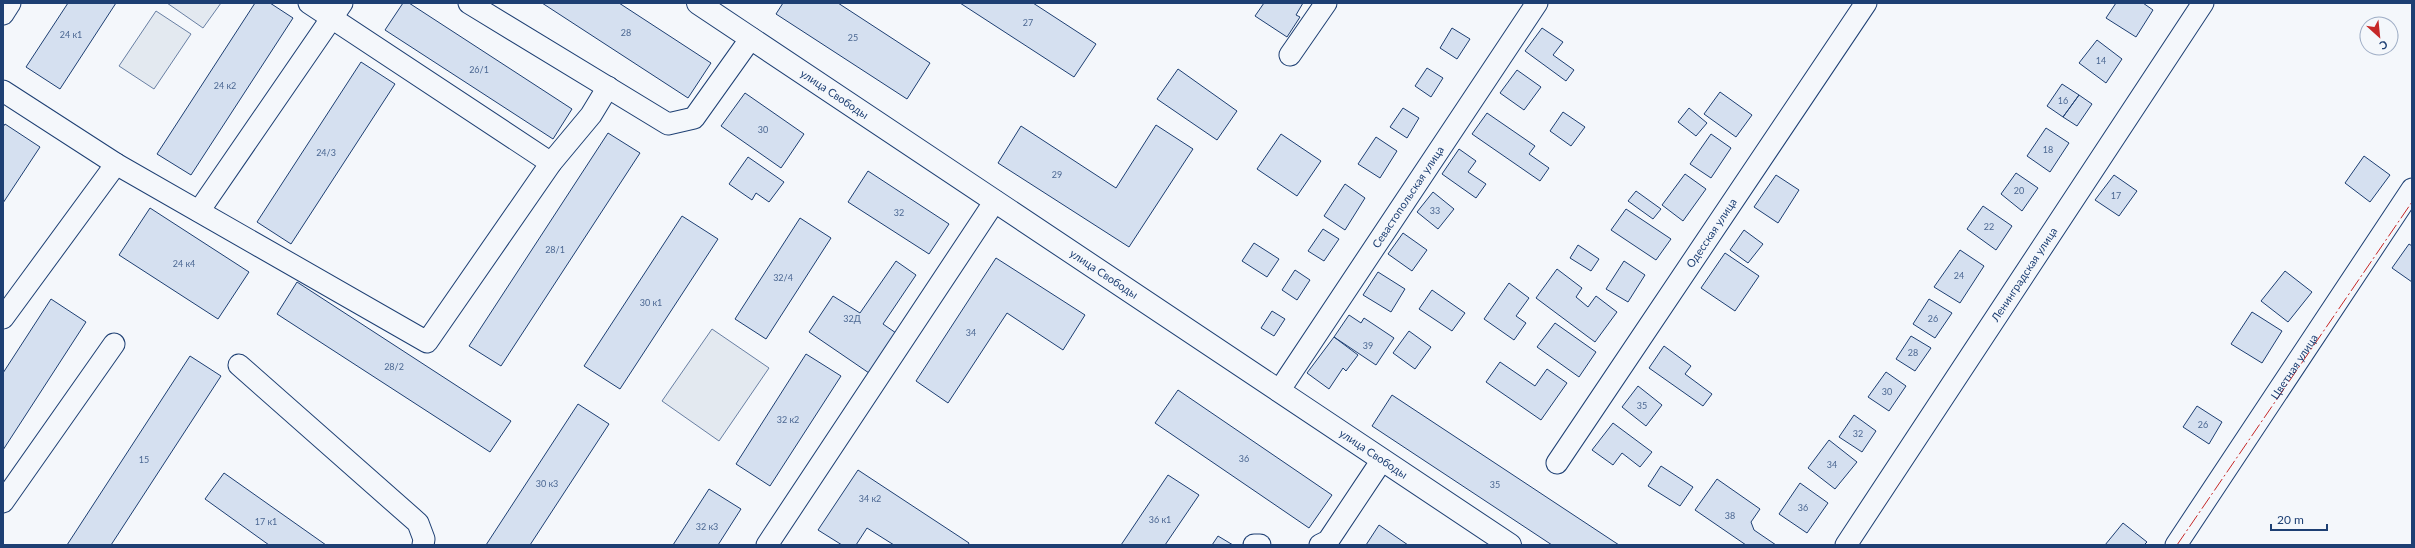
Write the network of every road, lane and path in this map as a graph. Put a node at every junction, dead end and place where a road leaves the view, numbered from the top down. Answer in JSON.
{"nodes":[{"id":1,"x":10,"y":3,"type":"edge"},
{"id":2,"x":309,"y":3,"type":"edge"},
{"id":3,"x":469,"y":3,"type":"edge"},
{"id":4,"x":1326,"y":3,"type":"edge"},
{"id":5,"x":1537,"y":3,"type":"edge"},
{"id":6,"x":1866,"y":3,"type":"edge"},
{"id":7,"x":2203,"y":3,"type":"edge"},
{"id":8,"x":712,"y":7,"type":"edge"},
{"id":9,"x":337,"y":10,"type":"edge"},
{"id":10,"x":3,"y":14,"type":"edge"},
{"id":11,"x":751,"y":38,"type":"junction"},
{"id":12,"x":1290,"y":55,"type":"dead end"},
{"id":13,"x":608,"y":87,"type":"junction"},
{"id":14,"x":3,"y":91,"type":"edge"},
{"id":15,"x":551,"y":162,"type":"junction"},
{"id":16,"x":116,"y":164,"type":"junction"},
{"id":17,"x":2412,"y":189,"type":"edge"},
{"id":18,"x":995,"y":201,"type":"junction"},
{"id":19,"x":199,"y":211,"type":"junction"},
{"id":20,"x":3,"y":318,"type":"edge"},
{"id":21,"x":114,"y":344,"type":"dead end"},
{"id":22,"x":239,"y":365,"type":"dead end"},
{"id":23,"x":1279,"y":391,"type":"junction"},
{"id":24,"x":1382,"y":460,"type":"junction"},
{"id":25,"x":1557,"y":463,"type":"dead end"},
{"id":26,"x":3,"y":502,"type":"edge"},
{"id":27,"x":423,"y":545,"type":"edge"},
{"id":28,"x":767,"y":545,"type":"edge"},
{"id":29,"x":1254,"y":545,"type":"edge"},
{"id":30,"x":1260,"y":545,"type":"edge"},
{"id":31,"x":1320,"y":545,"type":"edge"},
{"id":32,"x":1510,"y":545,"type":"edge"},
{"id":33,"x":1846,"y":545,"type":"edge"},
{"id":34,"x":2176,"y":545,"type":"edge"}],
"edges":[{"from":1,"to":10,"type":"street"},
{"from":2,"to":9,"type":"street"},
{"from":3,"to":13,"type":"street"},
{"from":4,"to":12,"type":"street"},
{"from":5,"to":23,"type":"street","name":"Севастопольская улица"},
{"from":6,"to":25,"type":"street","name":"Одесская улица"},
{"from":7,"to":33,"type":"street","name":"Ленинградская улица"},
{"from":8,"to":11,"type":"main road","name":"улица Свободы"},
{"from":9,"to":15,"type":"street"},
{"from":9,"to":19,"type":"street"},
{"from":11,"to":13,"type":"street"},
{"from":11,"to":18,"type":"main road","name":"улица Свободы"},
{"from":13,"to":15,"type":"street"},
{"from":14,"to":16,"type":"street"},
{"from":15,"to":19,"type":"street"},
{"from":16,"to":19,"type":"street"},
{"from":16,"to":20,"type":"street"},
{"from":17,"to":34,"type":"street","name":"Цветная улица"},
{"from":18,"to":23,"type":"main road","name":"улица Свободы"},
{"from":18,"to":28,"type":"street"},
{"from":21,"to":26,"type":"street"},
{"from":22,"to":27,"type":"street"},
{"from":23,"to":24,"type":"main road","name":"улица Свободы"},
{"from":24,"to":31,"type":"street"},
{"from":24,"to":32,"type":"main road","name":"улица Свободы"},
{"from":29,"to":30,"type":"street"}]}
